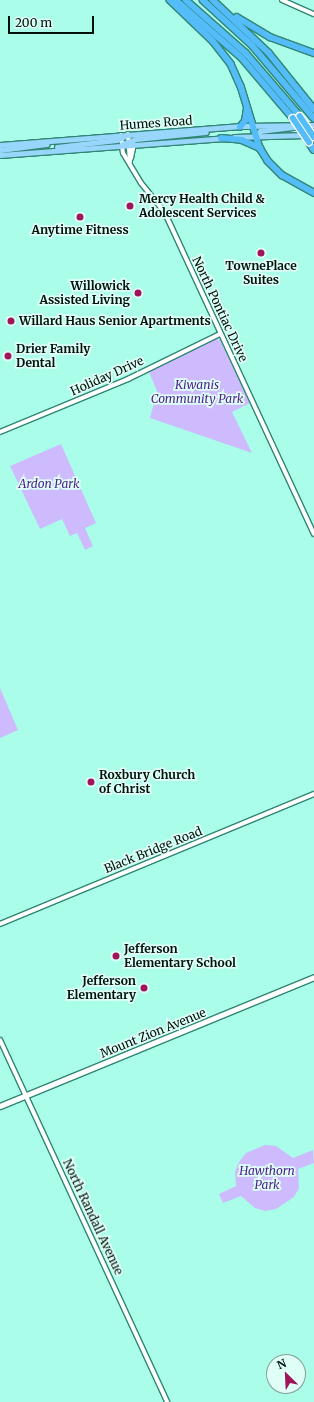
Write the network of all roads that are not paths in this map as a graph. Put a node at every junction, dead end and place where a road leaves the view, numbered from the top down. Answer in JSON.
{"nodes":[{"id":1,"x":170,"y":0,"type":"edge"},
{"id":2,"x":176,"y":0,"type":"edge"},
{"id":3,"x":186,"y":0,"type":"edge"},
{"id":4,"x":203,"y":0,"type":"edge"},
{"id":5,"x":213,"y":0,"type":"edge"},
{"id":6,"x":217,"y":0,"type":"edge"},
{"id":7,"x":282,"y":0,"type":"edge"},
{"id":8,"x":314,"y":14,"type":"edge"},
{"id":9,"x":314,"y":53,"type":"edge"},
{"id":10,"x":247,"y":107,"type":"junction"},
{"id":11,"x":314,"y":109,"type":"edge"},
{"id":12,"x":314,"y":117,"type":"edge"},
{"id":13,"x":300,"y":125,"type":"junction"},
{"id":14,"x":314,"y":125,"type":"edge"},
{"id":15,"x":254,"y":126,"type":"junction"},
{"id":16,"x":240,"y":127,"type":"junction"},
{"id":17,"x":215,"y":128,"type":"junction"},
{"id":18,"x":256,"y":136,"type":"junction"},
{"id":19,"x":314,"y":136,"type":"edge"},
{"id":20,"x":221,"y":138,"type":"junction"},
{"id":21,"x":61,"y":140,"type":"junction"},
{"id":22,"x":123,"y":141,"type":"junction"},
{"id":23,"x":135,"y":143,"type":"junction"},
{"id":24,"x":0,"y":146,"type":"edge"},
{"id":25,"x":260,"y":148,"type":"junction"},
{"id":26,"x":0,"y":150,"type":"edge"},
{"id":27,"x":314,"y":150,"type":"edge"},
{"id":28,"x":0,"y":155,"type":"edge"},
{"id":29,"x":130,"y":161,"type":"junction"},
{"id":30,"x":314,"y":193,"type":"edge"},
{"id":31,"x":220,"y":334,"type":"junction"},
{"id":32,"x":0,"y":432,"type":"edge"},
{"id":33,"x":314,"y":534,"type":"edge"},
{"id":34,"x":314,"y":794,"type":"edge"},
{"id":35,"x":0,"y":924,"type":"edge"},
{"id":36,"x":314,"y":977,"type":"edge"},
{"id":37,"x":0,"y":1040,"type":"edge"},
{"id":38,"x":26,"y":1096,"type":"junction"},
{"id":39,"x":0,"y":1106,"type":"edge"},
{"id":40,"x":167,"y":1402,"type":"edge"}],
"edges":[{"from":1,"to":10,"type":"highway"},
{"from":2,"to":27,"type":"highway","bridge":true},
{"from":3,"to":19,"type":"highway","bridge":true},
{"from":4,"to":12,"type":"highway"},
{"from":5,"to":11,"type":"highway"},
{"from":6,"to":9,"type":"highway"},
{"from":7,"to":8,"type":"street"},
{"from":10,"to":15,"type":"highway"},
{"from":10,"to":16,"type":"highway"},
{"from":13,"to":14,"type":"main road","name":"Humes Road"},
{"from":13,"to":15,"type":"main road","name":"Humes Road"},
{"from":13,"to":18,"type":"main road"},
{"from":15,"to":16,"type":"main road","name":"Humes Road"},
{"from":15,"to":18,"type":"highway"},
{"from":16,"to":17,"type":"main road","name":"Humes Road"},
{"from":17,"to":22,"type":"main road"},
{"from":17,"to":22,"type":"main road","name":"Humes Road"},
{"from":18,"to":19,"type":"main road","name":"Humes Road"},
{"from":18,"to":20,"type":"main road","name":"Humes Road"},
{"from":18,"to":25,"type":"highway"},
{"from":20,"to":23,"type":"main road","name":"Humes Road"},
{"from":20,"to":25,"type":"highway"},
{"from":21,"to":22,"type":"main road","name":"Humes Road"},
{"from":21,"to":24,"type":"main road","name":"Humes Road"},
{"from":21,"to":26,"type":"main road"},
{"from":22,"to":23,"type":"main road","name":"Humes Road"},
{"from":22,"to":28,"type":"main road","name":"Humes Road"},
{"from":22,"to":29,"type":"street","name":"North Pontiac Drive"},
{"from":23,"to":29,"type":"street"},
{"from":25,"to":30,"type":"highway"},
{"from":29,"to":31,"type":"street","name":"North Pontiac Drive"},
{"from":31,"to":32,"type":"street","name":"Holiday Drive"},
{"from":31,"to":33,"type":"street","name":"North Pontiac Drive"},
{"from":34,"to":35,"type":"street","name":"Black Bridge Road"},
{"from":36,"to":38,"type":"main road","name":"Mount Zion Avenue"},
{"from":37,"to":38,"type":"street","name":"North Randall Avenue"},
{"from":38,"to":39,"type":"main road","name":"Mount Zion Avenue"},
{"from":38,"to":40,"type":"street","name":"North Randall Avenue"}]}
